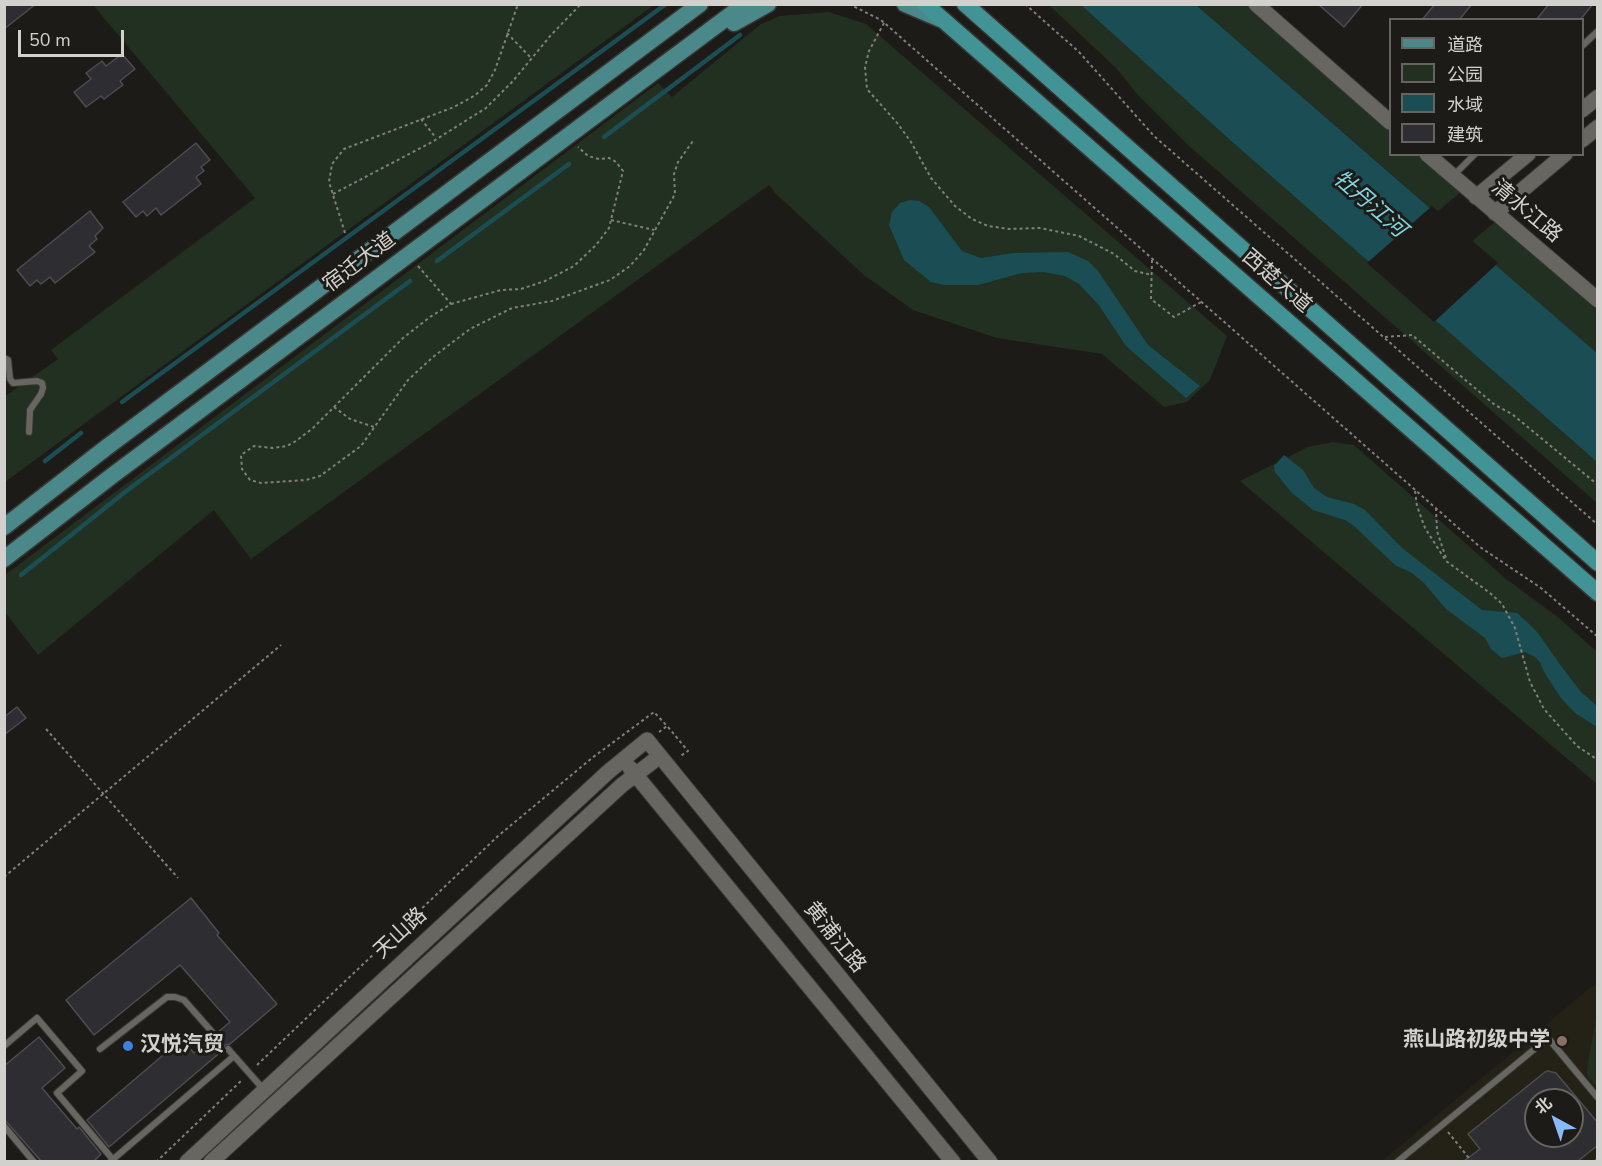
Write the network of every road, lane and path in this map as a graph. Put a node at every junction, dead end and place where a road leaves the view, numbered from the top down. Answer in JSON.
{"nodes":[{"id":1,"x":518,"y":4,"type":"edge"},
{"id":2,"x":581,"y":4,"type":"edge"},
{"id":3,"x":700,"y":4,"type":"edge"},
{"id":4,"x":745,"y":4,"type":"edge"},
{"id":5,"x":768,"y":4,"type":"edge"},
{"id":6,"x":849,"y":4,"type":"edge"},
{"id":7,"x":905,"y":4,"type":"edge"},
{"id":8,"x":926,"y":4,"type":"edge"},
{"id":9,"x":965,"y":4,"type":"edge"},
{"id":10,"x":1025,"y":4,"type":"edge"},
{"id":11,"x":1256,"y":4,"type":"edge"},
{"id":12,"x":943,"y":20,"type":"junction"},
{"id":13,"x":884,"y":23,"type":"junction"},
{"id":14,"x":1598,"y":31,"type":"edge"},
{"id":15,"x":507,"y":33,"type":"junction"},
{"id":16,"x":1584,"y":44,"type":"edge"},
{"id":17,"x":678,"y":54,"type":"junction"},
{"id":18,"x":531,"y":58,"type":"junction"},
{"id":19,"x":1598,"y":98,"type":"edge"},
{"id":20,"x":1584,"y":108,"type":"edge"},
{"id":21,"x":421,"y":119,"type":"junction"},
{"id":22,"x":1389,"y":121,"type":"edge"},
{"id":23,"x":1598,"y":127,"type":"edge"},
{"id":24,"x":567,"y":137,"type":"junction"},
{"id":25,"x":1584,"y":138,"type":"edge"},
{"id":26,"x":436,"y":139,"type":"junction"},
{"id":27,"x":693,"y":141,"type":"dead end"},
{"id":28,"x":1429,"y":156,"type":"edge"},
{"id":29,"x":1473,"y":156,"type":"edge"},
{"id":30,"x":1526,"y":156,"type":"edge"},
{"id":31,"x":1563,"y":156,"type":"edge"},
{"id":32,"x":1453,"y":177,"type":"junction"},
{"id":33,"x":333,"y":194,"type":"junction"},
{"id":34,"x":1476,"y":197,"type":"junction"},
{"id":35,"x":1495,"y":213,"type":"junction"},
{"id":36,"x":611,"y":220,"type":"junction"},
{"id":37,"x":654,"y":230,"type":"junction"},
{"id":38,"x":345,"y":233,"type":"dead end"},
{"id":39,"x":408,"y":255,"type":"junction"},
{"id":40,"x":1152,"y":259,"type":"junction"},
{"id":41,"x":1152,"y":275,"type":"junction"},
{"id":42,"x":1598,"y":300,"type":"edge"},
{"id":43,"x":1201,"y":302,"type":"junction"},
{"id":44,"x":452,"y":304,"type":"junction"},
{"id":45,"x":1385,"y":337,"type":"junction"},
{"id":46,"x":4,"y":358,"type":"edge"},
{"id":47,"x":334,"y":407,"type":"junction"},
{"id":48,"x":375,"y":428,"type":"junction"},
{"id":49,"x":29,"y":432,"type":"dead end"},
{"id":50,"x":1598,"y":485,"type":"edge"},
{"id":51,"x":1414,"y":489,"type":"junction"},
{"id":52,"x":1436,"y":507,"type":"junction"},
{"id":53,"x":1598,"y":525,"type":"edge"},
{"id":54,"x":4,"y":527,"type":"edge"},
{"id":55,"x":4,"y":559,"type":"edge"},
{"id":56,"x":1446,"y":561,"type":"junction"},
{"id":57,"x":1598,"y":562,"type":"edge"},
{"id":58,"x":1598,"y":593,"type":"edge"},
{"id":59,"x":1598,"y":637,"type":"edge"},
{"id":60,"x":281,"y":645,"type":"dead end"},
{"id":61,"x":46,"y":729,"type":"dead end"},
{"id":62,"x":647,"y":740,"type":"junction"},
{"id":63,"x":660,"y":756,"type":"junction"},
{"id":64,"x":623,"y":759,"type":"junction"},
{"id":65,"x":1598,"y":760,"type":"edge"},
{"id":66,"x":635,"y":775,"type":"junction"},
{"id":67,"x":103,"y":794,"type":"junction"},
{"id":68,"x":4,"y":877,"type":"edge"},
{"id":69,"x":178,"y":878,"type":"dead end"},
{"id":70,"x":213,"y":1033,"type":"dead end"},
{"id":71,"x":4,"y":1046,"type":"edge"},
{"id":72,"x":100,"y":1049,"type":"dead end"},
{"id":73,"x":228,"y":1049,"type":"dead end"},
{"id":74,"x":234,"y":1056,"type":"junction"},
{"id":75,"x":249,"y":1073,"type":"junction"},
{"id":76,"x":264,"y":1090,"type":"junction"},
{"id":77,"x":1598,"y":1098,"type":"edge"},
{"id":78,"x":275,"y":1103,"type":"junction"},
{"id":79,"x":1442,"y":1125,"type":"junction"},
{"id":80,"x":4,"y":1126,"type":"edge"},
{"id":81,"x":1598,"y":1158,"type":"edge"},
{"id":82,"x":34,"y":1161,"type":"edge"},
{"id":83,"x":113,"y":1161,"type":"edge"},
{"id":84,"x":156,"y":1161,"type":"edge"},
{"id":85,"x":187,"y":1161,"type":"edge"},
{"id":86,"x":211,"y":1161,"type":"edge"},
{"id":87,"x":953,"y":1161,"type":"edge"},
{"id":88,"x":990,"y":1161,"type":"edge"},
{"id":89,"x":1397,"y":1161,"type":"edge"},
{"id":90,"x":1472,"y":1161,"type":"edge"},
{"id":91,"x":1594,"y":1161,"type":"edge"}],
"edges":[{"from":1,"to":15,"type":"path"},
{"from":2,"to":18,"type":"path"},
{"from":3,"to":54,"type":"main road","name":"宿迁大道"},
{"from":4,"to":17,"type":"main road","name":"宿迁大道"},
{"from":5,"to":17,"type":"main road"},
{"from":6,"to":13,"type":"path"},
{"from":7,"to":12,"type":"main road"},
{"from":8,"to":12,"type":"highway","name":"西楚大道"},
{"from":9,"to":57,"type":"highway","name":"西楚大道"},
{"from":10,"to":45,"type":"path"},
{"from":11,"to":22,"type":"street"},
{"from":12,"to":58,"type":"highway","name":"西楚大道"},
{"from":13,"to":40,"type":"path"},
{"from":13,"to":41,"type":"path"},
{"from":14,"to":16,"type":"lane"},
{"from":15,"to":18,"type":"path"},
{"from":15,"to":21,"type":"path"},
{"from":17,"to":24,"type":"main road","name":"宿迁大道"},
{"from":18,"to":26,"type":"path"},
{"from":19,"to":20,"type":"street"},
{"from":21,"to":26,"type":"path"},
{"from":21,"to":33,"type":"path"},
{"from":23,"to":25,"type":"street"},
{"from":24,"to":36,"type":"path"},
{"from":24,"to":39,"type":"main road","name":"宿迁大道"},
{"from":26,"to":33,"type":"path"},
{"from":27,"to":37,"type":"path"},
{"from":28,"to":32,"type":"street","name":"清水江路"},
{"from":29,"to":32,"type":"lane"},
{"from":30,"to":34,"type":"street"},
{"from":31,"to":35,"type":"street"},
{"from":32,"to":34,"type":"street","name":"清水江路"},
{"from":33,"to":38,"type":"path"},
{"from":34,"to":35,"type":"street","name":"清水江路"},
{"from":35,"to":42,"type":"street","name":"清水江路"},
{"from":36,"to":37,"type":"path"},
{"from":36,"to":44,"type":"path"},
{"from":37,"to":48,"type":"path"},
{"from":39,"to":44,"type":"path"},
{"from":39,"to":55,"type":"main road","name":"宿迁大道"},
{"from":40,"to":41,"type":"path"},
{"from":40,"to":43,"type":"path"},
{"from":41,"to":43,"type":"path"},
{"from":43,"to":51,"type":"path"},
{"from":44,"to":47,"type":"path"},
{"from":45,"to":50,"type":"path"},
{"from":45,"to":53,"type":"path"},
{"from":46,"to":49,"type":"lane"},
{"from":47,"to":48,"type":"path"},
{"from":47,"to":48,"type":"path"},
{"from":51,"to":52,"type":"path"},
{"from":51,"to":56,"type":"path"},
{"from":52,"to":56,"type":"path"},
{"from":52,"to":59,"type":"path"},
{"from":56,"to":65,"type":"path"},
{"from":60,"to":67,"type":"path"},
{"from":61,"to":67,"type":"path"},
{"from":62,"to":63,"type":"street","name":"黄浦江路"},
{"from":62,"to":64,"type":"street","name":"天山路"},
{"from":62,"to":75,"type":"path"},
{"from":63,"to":66,"type":"street","name":"天山路"},
{"from":63,"to":88,"type":"street","name":"黄浦江路"},
{"from":64,"to":66,"type":"street"},
{"from":64,"to":76,"type":"street","name":"天山路"},
{"from":66,"to":78,"type":"street","name":"天山路"},
{"from":66,"to":87,"type":"street"},
{"from":67,"to":68,"type":"path"},
{"from":67,"to":69,"type":"path"},
{"from":70,"to":72,"type":"lane"},
{"from":71,"to":83,"type":"lane"},
{"from":73,"to":74,"type":"lane"},
{"from":74,"to":75,"type":"lane"},
{"from":74,"to":83,"type":"lane"},
{"from":75,"to":76,"type":"lane"},
{"from":75,"to":84,"type":"path"},
{"from":76,"to":78,"type":"lane"},
{"from":76,"to":85,"type":"street","name":"天山路"},
{"from":77,"to":79,"type":"lane"},
{"from":78,"to":86,"type":"street","name":"天山路"},
{"from":79,"to":89,"type":"lane"},
{"from":79,"to":90,"type":"path"},
{"from":80,"to":82,"type":"lane"},
{"from":81,"to":91,"type":"path"}]}
